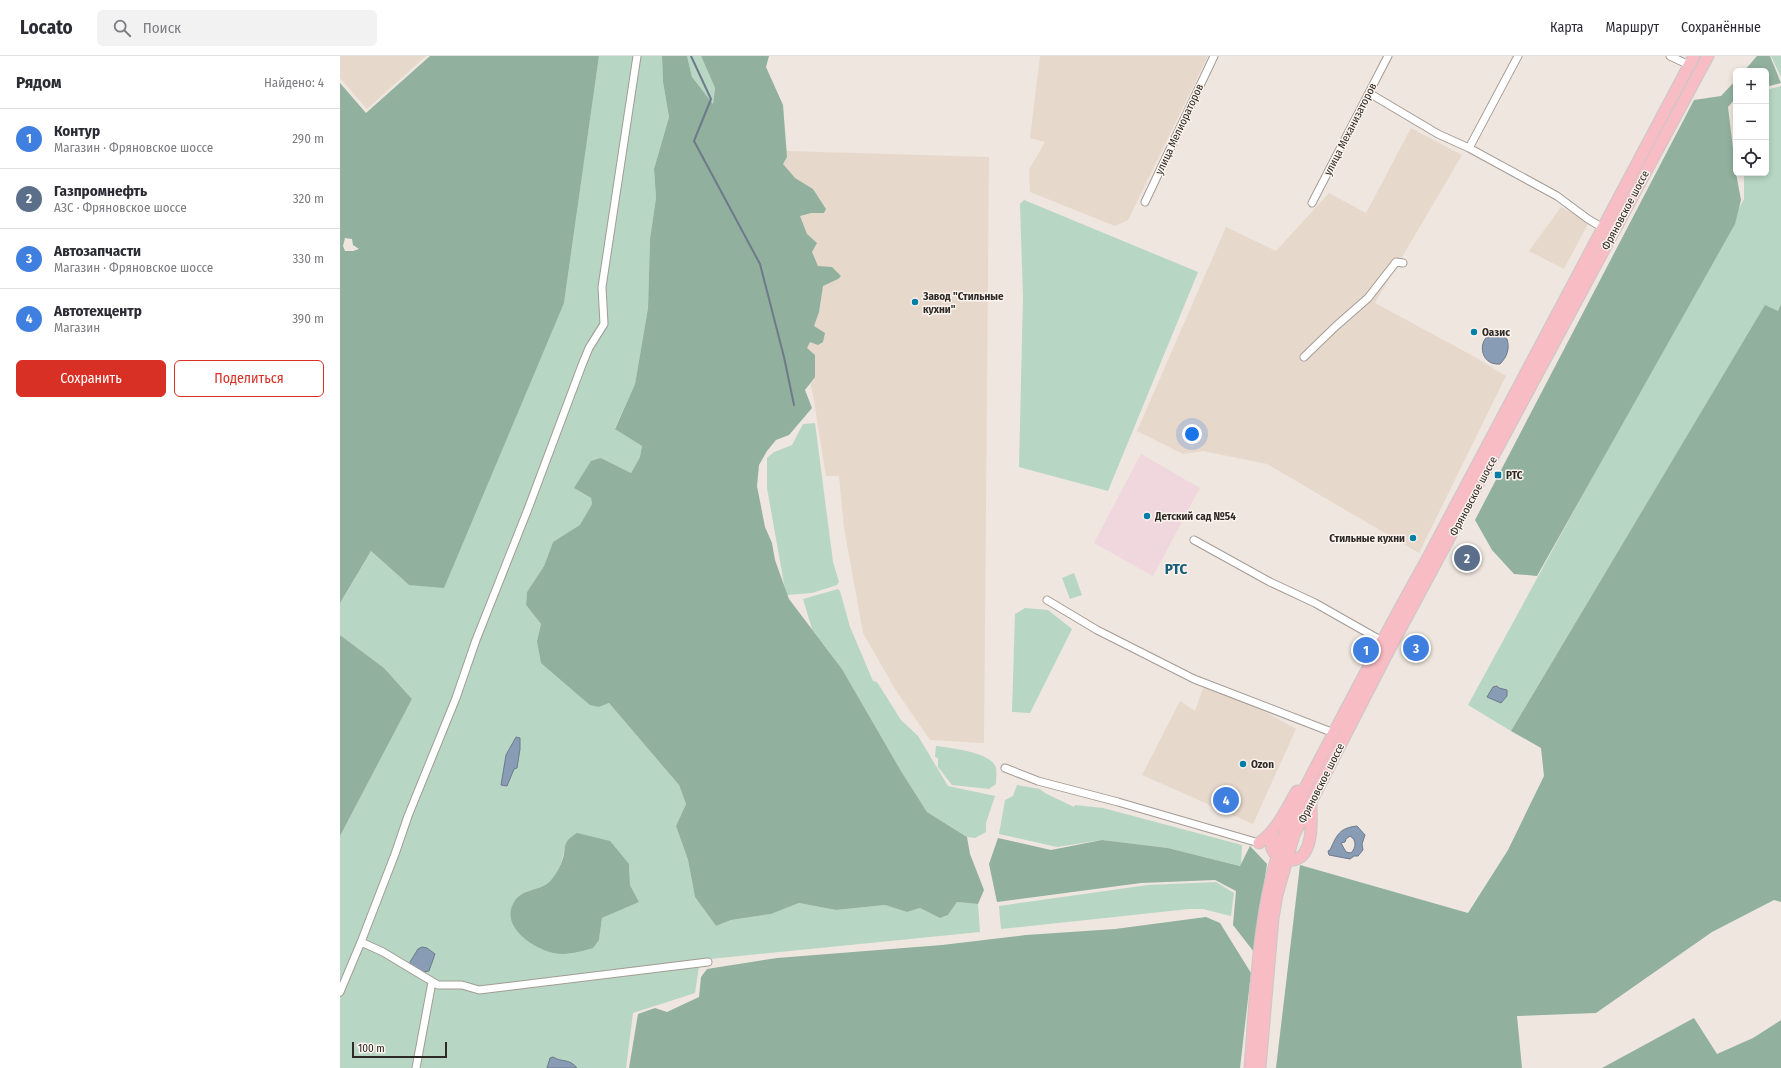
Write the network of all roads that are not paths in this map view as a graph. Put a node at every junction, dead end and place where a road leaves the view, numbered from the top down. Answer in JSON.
{"nodes":[{"id":1,"x":637,"y":56,"type":"edge"},
{"id":2,"x":1214,"y":56,"type":"edge"},
{"id":3,"x":1388,"y":56,"type":"edge"},
{"id":4,"x":1518,"y":56,"type":"edge"},
{"id":5,"x":1670,"y":56,"type":"edge"},
{"id":6,"x":1708,"y":56,"type":"edge"},
{"id":7,"x":1691,"y":61,"type":"edge"},
{"id":8,"x":1369,"y":93,"type":"junction"},
{"id":9,"x":1469,"y":148,"type":"junction"},
{"id":10,"x":1145,"y":202,"type":"dead end"},
{"id":11,"x":1312,"y":203,"type":"dead end"},
{"id":12,"x":1603,"y":228,"type":"junction"},
{"id":13,"x":1403,"y":263,"type":"dead end"},
{"id":14,"x":1304,"y":357,"type":"dead end"},
{"id":15,"x":1194,"y":540,"type":"dead end"},
{"id":16,"x":1047,"y":600,"type":"dead end"},
{"id":17,"x":1382,"y":640,"type":"junction"},
{"id":18,"x":1334,"y":733,"type":"junction"},
{"id":19,"x":1316,"y":765,"type":"junction"},
{"id":20,"x":1004,"y":768,"type":"dead end"},
{"id":21,"x":1311,"y":802,"type":"junction"},
{"id":22,"x":1273,"y":830,"type":"junction"},
{"id":23,"x":1259,"y":843,"type":"junction"},
{"id":24,"x":1282,"y":858,"type":"junction"},
{"id":25,"x":1272,"y":878,"type":"junction"},
{"id":26,"x":361,"y":942,"type":"junction"},
{"id":27,"x":708,"y":962,"type":"dead end"},
{"id":28,"x":432,"y":982,"type":"junction"},
{"id":29,"x":340,"y":992,"type":"edge"},
{"id":30,"x":416,"y":1068,"type":"edge"},
{"id":31,"x":1250,"y":1068,"type":"edge"},
{"id":32,"x":1260,"y":1068,"type":"edge"}],
"edges":[{"from":1,"to":26,"type":"street"},
{"from":2,"to":10,"type":"street","name":"улица Мелиораторов"},
{"from":3,"to":8,"type":"street","name":"улица Механизаторов"},
{"from":4,"to":9,"type":"street"},
{"from":5,"to":7,"type":"street"},
{"from":6,"to":21,"type":"main road","name":"Фряновское шоссе"},
{"from":7,"to":12,"type":"main road","name":"Фряновское шоссе"},
{"from":8,"to":9,"type":"street"},
{"from":8,"to":11,"type":"street","name":"улица Механизаторов"},
{"from":9,"to":12,"type":"street"},
{"from":12,"to":17,"type":"main road","name":"Фряновское шоссе"},
{"from":13,"to":14,"type":"street"},
{"from":15,"to":17,"type":"street"},
{"from":16,"to":18,"type":"street"},
{"from":17,"to":18,"type":"main road","name":"Фряновское шоссе"},
{"from":18,"to":19,"type":"main road","name":"Фряновское шоссе"},
{"from":19,"to":22,"type":"main road"},
{"from":19,"to":24,"type":"main road","name":"Фряновское шоссе"},
{"from":20,"to":23,"type":"street"},
{"from":21,"to":24,"type":"main road","name":"Фряновское шоссе"},
{"from":21,"to":24,"type":"main road"},
{"from":22,"to":23,"type":"main road"},
{"from":22,"to":24,"type":"main road"},
{"from":23,"to":24,"type":"main road"},
{"from":23,"to":25,"type":"main road"},
{"from":24,"to":25,"type":"main road","name":"Фряновское шоссе"},
{"from":24,"to":32,"type":"main road","name":"Фряновское шоссе"},
{"from":25,"to":31,"type":"main road","name":"Фряновское шоссе"},
{"from":26,"to":28,"type":"street"},
{"from":26,"to":29,"type":"street"},
{"from":27,"to":28,"type":"street"},
{"from":28,"to":30,"type":"street"}]}
